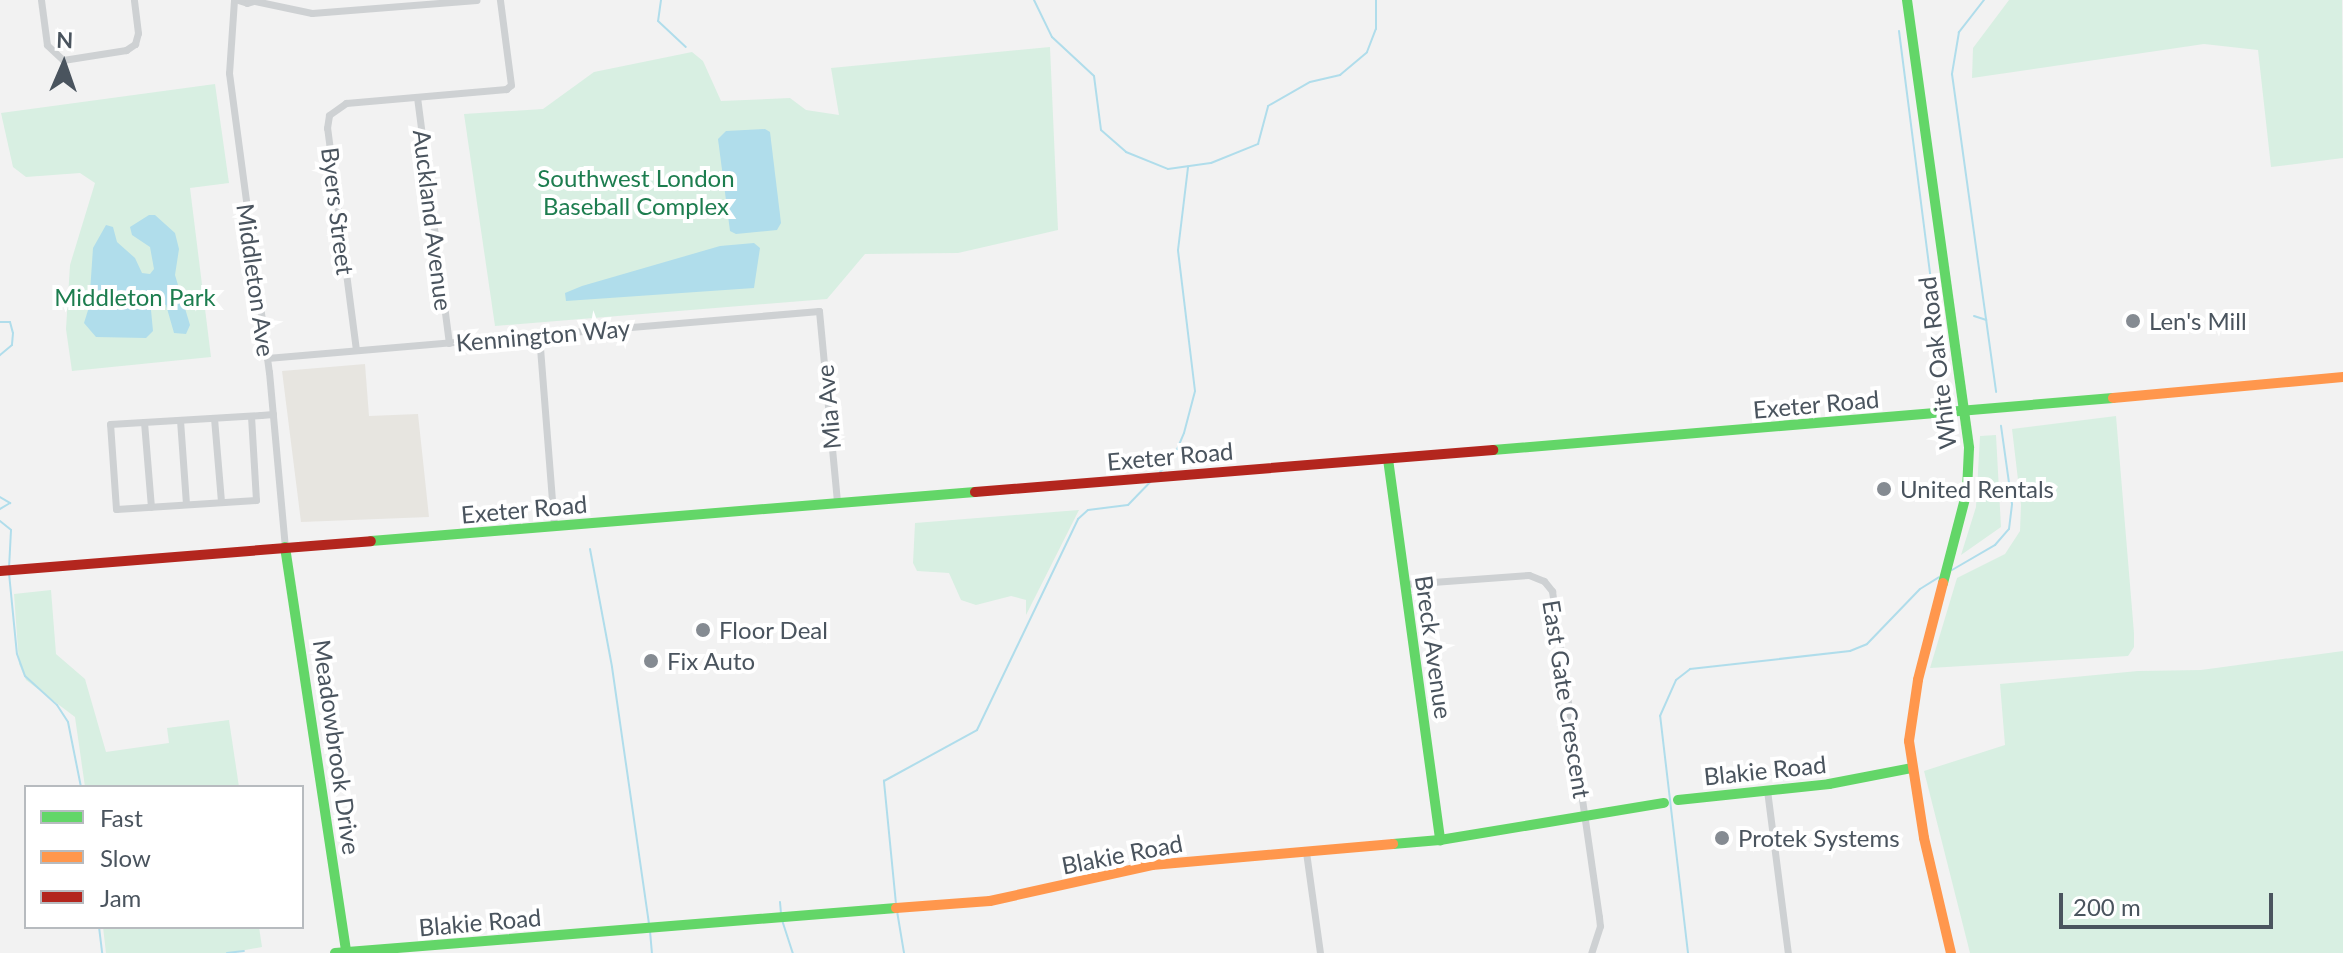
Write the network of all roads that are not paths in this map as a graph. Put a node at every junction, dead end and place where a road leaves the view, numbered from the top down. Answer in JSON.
{"nodes":[{"id":1,"x":41,"y":0,"type":"edge"},
{"id":2,"x":134,"y":0,"type":"edge"},
{"id":3,"x":236,"y":0,"type":"edge"},
{"id":4,"x":476,"y":0,"type":"edge"},
{"id":5,"x":500,"y":0,"type":"edge"},
{"id":6,"x":1907,"y":0,"type":"edge"},
{"id":7,"x":253,"y":1,"type":"edge"},
{"id":8,"x":275,"y":2,"type":"edge"},
{"id":9,"x":234,"y":13,"type":"junction"},
{"id":10,"x":417,"y":97,"type":"junction"},
{"id":11,"x":819,"y":311,"type":"joint"},
{"id":12,"x":539,"y":335,"type":"junction"},
{"id":13,"x":449,"y":343,"type":"junction"},
{"id":14,"x":356,"y":350,"type":"junction"},
{"id":15,"x":267,"y":358,"type":"junction"},
{"id":16,"x":2343,"y":377,"type":"edge"},
{"id":17,"x":1965,"y":410,"type":"junction"},
{"id":18,"x":273,"y":414,"type":"junction"},
{"id":19,"x":251,"y":416,"type":"junction"},
{"id":20,"x":214,"y":418,"type":"junction"},
{"id":21,"x":180,"y":420,"type":"junction"},
{"id":22,"x":144,"y":422,"type":"junction"},
{"id":23,"x":1388,"y":459,"type":"junction"},
{"id":24,"x":221,"y":502,"type":"junction"},
{"id":25,"x":837,"y":503,"type":"junction"},
{"id":26,"x":186,"y":504,"type":"junction"},
{"id":27,"x":151,"y":507,"type":"junction"},
{"id":28,"x":554,"y":526,"type":"junction"},
{"id":29,"x":285,"y":547,"type":"junction"},
{"id":30,"x":0,"y":571,"type":"edge"},
{"id":31,"x":1405,"y":584,"type":"junction"},
{"id":32,"x":1912,"y":768,"type":"junction"},
{"id":33,"x":1767,"y":790,"type":"junction"},
{"id":34,"x":1678,"y":800,"type":"joint"},
{"id":35,"x":1664,"y":803,"type":"joint"},
{"id":36,"x":1585,"y":816,"type":"junction"},
{"id":37,"x":1440,"y":840,"type":"junction"},
{"id":38,"x":1306,"y":852,"type":"junction"},
{"id":39,"x":346,"y":952,"type":"edge"},
{"id":40,"x":335,"y":953,"type":"edge"},
{"id":41,"x":1320,"y":953,"type":"edge"},
{"id":42,"x":1591,"y":953,"type":"edge"},
{"id":43,"x":1788,"y":953,"type":"edge"},
{"id":44,"x":1951,"y":953,"type":"edge"}],
"edges":[{"from":1,"to":2,"type":"street"},
{"from":3,"to":7,"type":"street"},
{"from":3,"to":9,"type":"street","name":"Middleton Ave"},
{"from":4,"to":8,"type":"street"},
{"from":5,"to":10,"type":"street","name":"Byers Street"},
{"from":6,"to":17,"type":"street","name":"White Oak Road"},
{"from":7,"to":8,"type":"street"},
{"from":7,"to":9,"type":"street"},
{"from":9,"to":15,"type":"street","name":"Middleton Ave"},
{"from":10,"to":13,"type":"street","name":"Auckland Avenue"},
{"from":10,"to":14,"type":"street","name":"Byers Street"},
{"from":11,"to":12,"type":"street","name":"Kennington Way"},
{"from":11,"to":25,"type":"street","name":"Mia Ave"},
{"from":12,"to":13,"type":"street","name":"Kennington Way"},
{"from":12,"to":28,"type":"street"},
{"from":13,"to":14,"type":"street","name":"Kennington Way"},
{"from":14,"to":15,"type":"street","name":"Kennington Way"},
{"from":15,"to":18,"type":"street","name":"Middleton Ave"},
{"from":16,"to":17,"type":"street","name":"Exeter Road"},
{"from":17,"to":23,"type":"street","name":"Exeter Road"},
{"from":17,"to":32,"type":"street","name":"White Oak Road"},
{"from":18,"to":19,"type":"street"},
{"from":18,"to":29,"type":"street","name":"Middleton Ave"},
{"from":19,"to":20,"type":"street"},
{"from":19,"to":24,"type":"street"},
{"from":20,"to":21,"type":"street"},
{"from":20,"to":24,"type":"street"},
{"from":21,"to":22,"type":"street"},
{"from":21,"to":26,"type":"street"},
{"from":22,"to":27,"type":"street"},
{"from":22,"to":27,"type":"street"},
{"from":23,"to":25,"type":"street","name":"Exeter Road"},
{"from":23,"to":31,"type":"street","name":"Breck Avenue"},
{"from":24,"to":26,"type":"street"},
{"from":25,"to":28,"type":"street","name":"Exeter Road"},
{"from":26,"to":27,"type":"street"},
{"from":28,"to":29,"type":"street","name":"Exeter Road"},
{"from":29,"to":30,"type":"street","name":"Exeter Road"},
{"from":29,"to":39,"type":"street","name":"Meadowbrook Drive"},
{"from":31,"to":36,"type":"street","name":"East Gate Crescent"},
{"from":31,"to":37,"type":"street","name":"Breck Avenue"},
{"from":32,"to":33,"type":"street","name":"Blakie Road"},
{"from":32,"to":44,"type":"street","name":"White Oak Road"},
{"from":33,"to":34,"type":"street","name":"Blakie Road"},
{"from":33,"to":43,"type":"street"},
{"from":34,"to":35,"type":"street","name":"Blakie Road"},
{"from":35,"to":36,"type":"street","name":"Blakie Road"},
{"from":36,"to":37,"type":"street","name":"Blakie Road"},
{"from":36,"to":42,"type":"street"},
{"from":37,"to":38,"type":"street","name":"Blakie Road"},
{"from":38,"to":39,"type":"street","name":"Blakie Road"},
{"from":38,"to":41,"type":"street"},
{"from":39,"to":40,"type":"street","name":"Blakie Road"}]}
